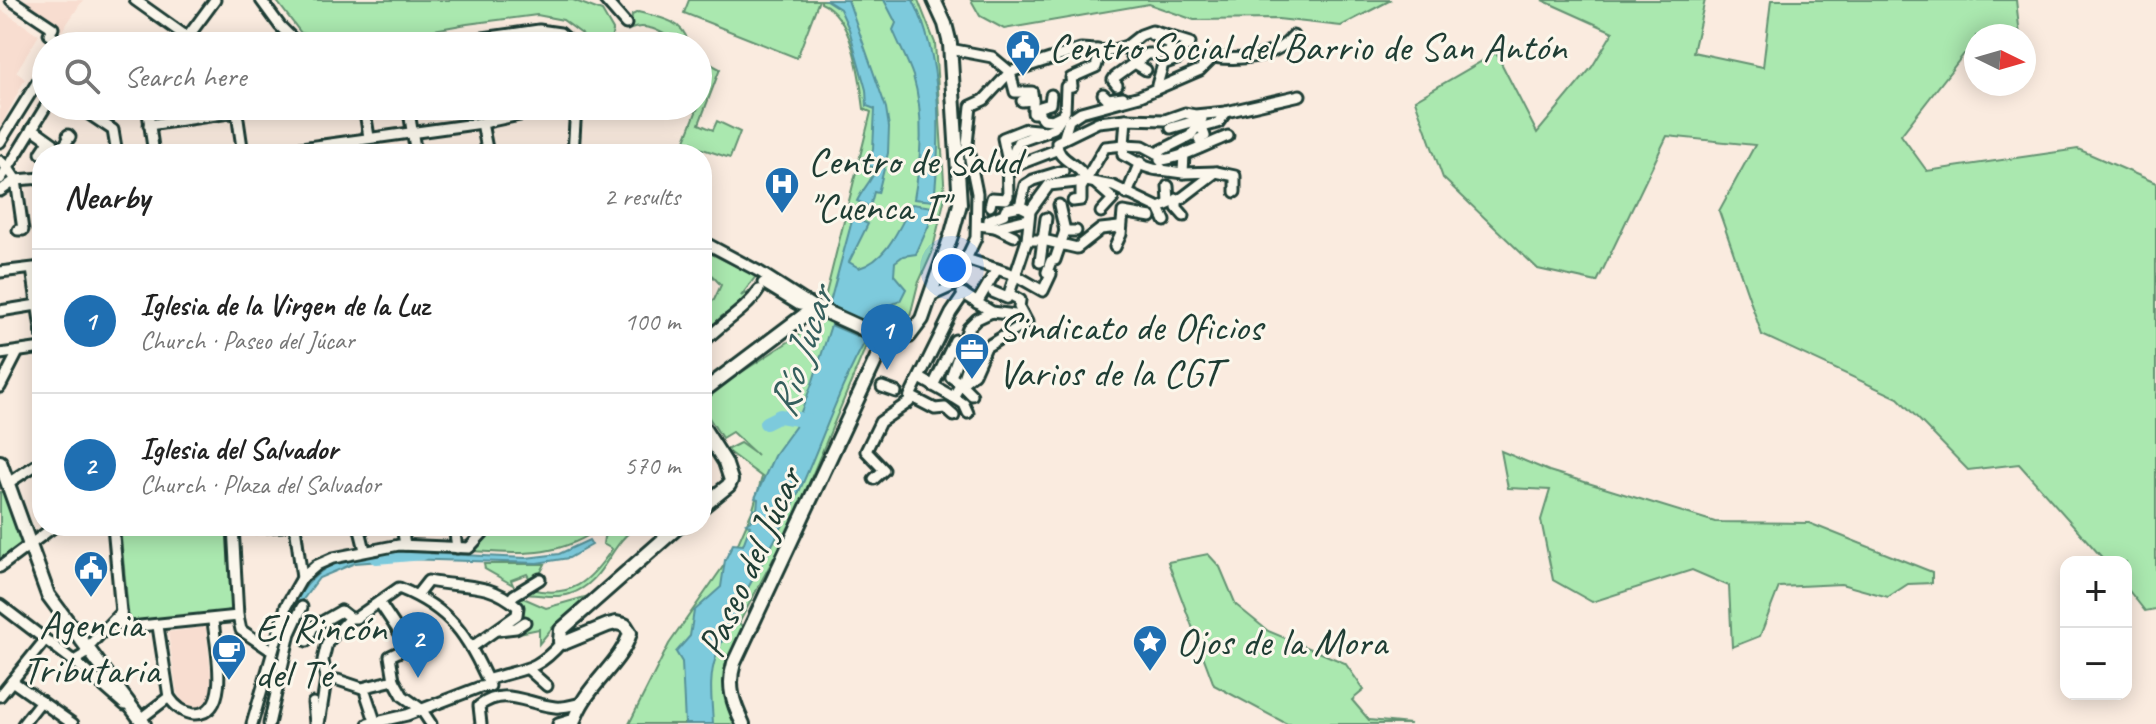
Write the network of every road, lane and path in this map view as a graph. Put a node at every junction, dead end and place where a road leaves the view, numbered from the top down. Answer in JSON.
{"nodes":[{"id":1,"x":11,"y":0,"type":"edge"},
{"id":2,"x":135,"y":0,"type":"edge"},
{"id":3,"x":215,"y":0,"type":"edge"},
{"id":4,"x":261,"y":0,"type":"edge"},
{"id":5,"x":605,"y":0,"type":"edge"},
{"id":6,"x":934,"y":0,"type":"edge"},
{"id":7,"x":626,"y":24,"type":"dead end"},
{"id":8,"x":50,"y":32,"type":"edge"},
{"id":9,"x":180,"y":32,"type":"edge"},
{"id":10,"x":191,"y":32,"type":"edge"},
{"id":11,"x":286,"y":32,"type":"edge"},
{"id":12,"x":535,"y":32,"type":"edge"},
{"id":13,"x":555,"y":32,"type":"edge"},
{"id":14,"x":1145,"y":32,"type":"junction"},
{"id":15,"x":1293,"y":36,"type":"dead end"},
{"id":16,"x":1127,"y":46,"type":"junction"},
{"id":17,"x":950,"y":49,"type":"junction"},
{"id":18,"x":1097,"y":50,"type":"junction"},
{"id":19,"x":1174,"y":53,"type":"junction"},
{"id":20,"x":1136,"y":64,"type":"junction"},
{"id":21,"x":1146,"y":70,"type":"dead end"},
{"id":22,"x":1010,"y":72,"type":"junction"},
{"id":23,"x":1117,"y":85,"type":"dead end"},
{"id":24,"x":1157,"y":85,"type":"dead end"},
{"id":25,"x":1103,"y":94,"type":"dead end"},
{"id":26,"x":1300,"y":95,"type":"dead end"},
{"id":27,"x":1036,"y":96,"type":"junction"},
{"id":28,"x":32,"y":98,"type":"edge"},
{"id":29,"x":1130,"y":100,"type":"junction"},
{"id":30,"x":1226,"y":112,"type":"junction"},
{"id":31,"x":1038,"y":113,"type":"junction"},
{"id":32,"x":1063,"y":113,"type":"junction"},
{"id":33,"x":1212,"y":114,"type":"junction"},
{"id":34,"x":1074,"y":117,"type":"junction"},
{"id":35,"x":1126,"y":119,"type":"junction"},
{"id":36,"x":37,"y":120,"type":"edge"},
{"id":37,"x":98,"y":120,"type":"edge"},
{"id":38,"x":148,"y":120,"type":"edge"},
{"id":39,"x":176,"y":120,"type":"edge"},
{"id":40,"x":238,"y":120,"type":"edge"},
{"id":41,"x":366,"y":120,"type":"edge"},
{"id":42,"x":410,"y":120,"type":"edge"},
{"id":43,"x":495,"y":120,"type":"edge"},
{"id":44,"x":575,"y":120,"type":"edge"},
{"id":45,"x":485,"y":122,"type":"junction"},
{"id":46,"x":149,"y":125,"type":"junction"},
{"id":47,"x":32,"y":128,"type":"junction"},
{"id":48,"x":1171,"y":128,"type":"dead end"},
{"id":49,"x":1202,"y":128,"type":"junction"},
{"id":50,"x":1046,"y":131,"type":"junction"},
{"id":51,"x":412,"y":132,"type":"junction"},
{"id":52,"x":68,"y":135,"type":"dead end"},
{"id":53,"x":1228,"y":136,"type":"dead end"},
{"id":54,"x":369,"y":137,"type":"junction"},
{"id":55,"x":0,"y":142,"type":"edge"},
{"id":56,"x":1059,"y":143,"type":"junction"},
{"id":57,"x":49,"y":144,"type":"edge"},
{"id":58,"x":65,"y":144,"type":"edge"},
{"id":59,"x":115,"y":144,"type":"edge"},
{"id":60,"x":152,"y":144,"type":"edge"},
{"id":61,"x":241,"y":144,"type":"edge"},
{"id":62,"x":323,"y":144,"type":"edge"},
{"id":63,"x":414,"y":144,"type":"edge"},
{"id":64,"x":487,"y":144,"type":"edge"},
{"id":65,"x":574,"y":144,"type":"edge"},
{"id":66,"x":1124,"y":145,"type":"junction"},
{"id":67,"x":1202,"y":146,"type":"junction"},
{"id":68,"x":1092,"y":150,"type":"dead end"},
{"id":69,"x":1103,"y":152,"type":"junction"},
{"id":70,"x":1184,"y":153,"type":"junction"},
{"id":71,"x":1033,"y":159,"type":"junction"},
{"id":72,"x":1159,"y":161,"type":"junction"},
{"id":73,"x":1140,"y":162,"type":"junction"},
{"id":74,"x":1011,"y":164,"type":"junction"},
{"id":75,"x":4,"y":165,"type":"edge"},
{"id":76,"x":1063,"y":171,"type":"dead end"},
{"id":77,"x":1216,"y":172,"type":"junction"},
{"id":78,"x":1183,"y":173,"type":"junction"},
{"id":79,"x":0,"y":179,"type":"edge"},
{"id":80,"x":32,"y":179,"type":"edge"},
{"id":81,"x":1045,"y":179,"type":"junction"},
{"id":82,"x":16,"y":180,"type":"junction"},
{"id":83,"x":1090,"y":182,"type":"junction"},
{"id":84,"x":1131,"y":183,"type":"junction"},
{"id":85,"x":1025,"y":185,"type":"junction"},
{"id":86,"x":1168,"y":186,"type":"dead end"},
{"id":87,"x":1142,"y":187,"type":"dead end"},
{"id":88,"x":0,"y":191,"type":"edge"},
{"id":89,"x":1235,"y":192,"type":"dead end"},
{"id":90,"x":1127,"y":194,"type":"junction"},
{"id":91,"x":1073,"y":201,"type":"dead end"},
{"id":92,"x":1173,"y":201,"type":"junction"},
{"id":93,"x":1059,"y":205,"type":"dead end"},
{"id":94,"x":1006,"y":206,"type":"junction"},
{"id":95,"x":1020,"y":206,"type":"junction"},
{"id":96,"x":1159,"y":208,"type":"junction"},
{"id":97,"x":1101,"y":212,"type":"dead end"},
{"id":98,"x":1029,"y":215,"type":"junction"},
{"id":99,"x":1184,"y":216,"type":"dead end"},
{"id":100,"x":1151,"y":217,"type":"dead end"},
{"id":101,"x":1165,"y":221,"type":"dead end"},
{"id":102,"x":991,"y":224,"type":"junction"},
{"id":103,"x":978,"y":225,"type":"junction"},
{"id":104,"x":1070,"y":227,"type":"junction"},
{"id":105,"x":1119,"y":227,"type":"junction"},
{"id":106,"x":18,"y":230,"type":"dead end"},
{"id":107,"x":1014,"y":236,"type":"dead end"},
{"id":108,"x":1027,"y":240,"type":"junction"},
{"id":109,"x":1043,"y":240,"type":"junction"},
{"id":110,"x":712,"y":246,"type":"edge"},
{"id":111,"x":1061,"y":246,"type":"junction"},
{"id":112,"x":1115,"y":247,"type":"dead end"},
{"id":113,"x":1077,"y":248,"type":"junction"},
{"id":114,"x":966,"y":259,"type":"junction"},
{"id":115,"x":1040,"y":262,"type":"dead end"},
{"id":116,"x":32,"y":269,"type":"edge"},
{"id":117,"x":997,"y":269,"type":"junction"},
{"id":118,"x":0,"y":272,"type":"edge"},
{"id":119,"x":1015,"y":275,"type":"junction"},
{"id":120,"x":953,"y":286,"type":"junction"},
{"id":121,"x":993,"y":292,"type":"dead end"},
{"id":122,"x":964,"y":294,"type":"junction"},
{"id":123,"x":1009,"y":294,"type":"junction"},
{"id":124,"x":931,"y":296,"type":"junction"},
{"id":125,"x":977,"y":303,"type":"junction"},
{"id":126,"x":32,"y":306,"type":"edge"},
{"id":127,"x":821,"y":309,"type":"junction"},
{"id":128,"x":0,"y":311,"type":"edge"},
{"id":129,"x":988,"y":315,"type":"junction"},
{"id":130,"x":1025,"y":319,"type":"junction"},
{"id":131,"x":712,"y":334,"type":"edge"},
{"id":132,"x":882,"y":339,"type":"junction"},
{"id":133,"x":955,"y":340,"type":"dead end"},
{"id":134,"x":32,"y":350,"type":"edge"},
{"id":135,"x":18,"y":352,"type":"junction"},
{"id":136,"x":0,"y":354,"type":"edge"},
{"id":137,"x":968,"y":363,"type":"dead end"},
{"id":138,"x":920,"y":378,"type":"junction"},
{"id":139,"x":961,"y":384,"type":"junction"},
{"id":140,"x":712,"y":385,"type":"edge"},
{"id":141,"x":933,"y":386,"type":"junction"},
{"id":142,"x":0,"y":387,"type":"edge"},
{"id":143,"x":882,"y":387,"type":"dead end"},
{"id":144,"x":895,"y":395,"type":"dead end"},
{"id":145,"x":972,"y":395,"type":"dead end"},
{"id":146,"x":910,"y":396,"type":"junction"},
{"id":147,"x":953,"y":397,"type":"junction"},
{"id":148,"x":968,"y":413,"type":"dead end"},
{"id":149,"x":954,"y":416,"type":"dead end"},
{"id":150,"x":872,"y":438,"type":"junction"},
{"id":151,"x":712,"y":442,"type":"edge"},
{"id":152,"x":859,"y":444,"type":"dead end"},
{"id":153,"x":0,"y":462,"type":"edge"},
{"id":154,"x":32,"y":467,"type":"edge"},
{"id":155,"x":874,"y":479,"type":"dead end"},
{"id":156,"x":8,"y":483,"type":"junction"},
{"id":157,"x":712,"y":499,"type":"edge"},
{"id":158,"x":40,"y":536,"type":"edge"},
{"id":159,"x":114,"y":536,"type":"edge"},
{"id":160,"x":234,"y":536,"type":"edge"},
{"id":161,"x":296,"y":536,"type":"edge"},
{"id":162,"x":362,"y":536,"type":"edge"},
{"id":163,"x":404,"y":536,"type":"edge"},
{"id":164,"x":455,"y":536,"type":"edge"},
{"id":165,"x":480,"y":536,"type":"edge"},
{"id":166,"x":668,"y":536,"type":"edge"},
{"id":167,"x":30,"y":543,"type":"junction"},
{"id":168,"x":405,"y":545,"type":"junction"},
{"id":169,"x":457,"y":548,"type":"junction"},
{"id":170,"x":365,"y":550,"type":"junction"},
{"id":171,"x":0,"y":567,"type":"edge"},
{"id":172,"x":302,"y":578,"type":"junction"},
{"id":173,"x":540,"y":579,"type":"dead end"},
{"id":174,"x":417,"y":595,"type":"junction"},
{"id":175,"x":510,"y":600,"type":"junction"},
{"id":176,"x":379,"y":602,"type":"junction"},
{"id":177,"x":0,"y":605,"type":"edge"},
{"id":178,"x":302,"y":607,"type":"dead end"},
{"id":179,"x":122,"y":612,"type":"junction"},
{"id":180,"x":238,"y":616,"type":"junction"},
{"id":181,"x":350,"y":618,"type":"junction"},
{"id":182,"x":213,"y":621,"type":"junction"},
{"id":183,"x":525,"y":622,"type":"dead end"},
{"id":184,"x":158,"y":626,"type":"junction"},
{"id":185,"x":639,"y":627,"type":"dead end"},
{"id":186,"x":497,"y":631,"type":"junction"},
{"id":187,"x":630,"y":637,"type":"junction"},
{"id":188,"x":45,"y":640,"type":"junction"},
{"id":189,"x":307,"y":641,"type":"dead end"},
{"id":190,"x":402,"y":642,"type":"dead end"},
{"id":191,"x":84,"y":643,"type":"junction"},
{"id":192,"x":561,"y":643,"type":"junction"},
{"id":193,"x":472,"y":647,"type":"junction"},
{"id":194,"x":272,"y":651,"type":"junction"},
{"id":195,"x":398,"y":652,"type":"junction"},
{"id":196,"x":70,"y":658,"type":"junction"},
{"id":197,"x":528,"y":669,"type":"junction"},
{"id":198,"x":326,"y":680,"type":"junction"},
{"id":199,"x":394,"y":680,"type":"junction"},
{"id":200,"x":12,"y":681,"type":"junction"},
{"id":201,"x":489,"y":683,"type":"junction"},
{"id":202,"x":547,"y":686,"type":"dead end"},
{"id":203,"x":367,"y":691,"type":"junction"},
{"id":204,"x":0,"y":696,"type":"edge"},
{"id":205,"x":169,"y":697,"type":"junction"},
{"id":206,"x":41,"y":701,"type":"junction"},
{"id":207,"x":313,"y":703,"type":"dead end"},
{"id":208,"x":581,"y":703,"type":"junction"},
{"id":209,"x":421,"y":709,"type":"junction"},
{"id":210,"x":480,"y":720,"type":"edge"},
{"id":211,"x":142,"y":721,"type":"edge"},
{"id":212,"x":376,"y":722,"type":"edge"},
{"id":213,"x":574,"y":722,"type":"edge"},
{"id":214,"x":70,"y":723,"type":"edge"},
{"id":215,"x":23,"y":724,"type":"edge"},
{"id":216,"x":252,"y":724,"type":"edge"},
{"id":217,"x":269,"y":724,"type":"edge"},
{"id":218,"x":317,"y":724,"type":"edge"},
{"id":219,"x":431,"y":724,"type":"edge"},
{"id":220,"x":558,"y":724,"type":"edge"},
{"id":221,"x":743,"y":724,"type":"edge"}],
"edges":[{"from":1,"to":8,"type":"street"},
{"from":2,"to":9,"type":"street"},
{"from":3,"to":10,"type":"street"},
{"from":4,"to":11,"type":"street"},
{"from":5,"to":7,"type":"street"},
{"from":6,"to":17,"type":"street"},
{"from":12,"to":13,"type":"street"},
{"from":14,"to":16,"type":"street"},
{"from":14,"to":19,"type":"street"},
{"from":14,"to":19,"type":"street"},
{"from":15,"to":29,"type":"street"},
{"from":16,"to":18,"type":"street"},
{"from":16,"to":20,"type":"street"},
{"from":17,"to":22,"type":"street"},
{"from":17,"to":124,"type":"street"},
{"from":18,"to":22,"type":"street"},
{"from":18,"to":32,"type":"street"},
{"from":19,"to":20,"type":"street"},
{"from":19,"to":24,"type":"street"},
{"from":20,"to":21,"type":"street"},
{"from":20,"to":23,"type":"street"},
{"from":22,"to":27,"type":"street"},
{"from":22,"to":103,"type":"street"},
{"from":25,"to":29,"type":"street"},
{"from":26,"to":30,"type":"street"},
{"from":27,"to":31,"type":"street"},
{"from":27,"to":31,"type":"street"},
{"from":28,"to":55,"type":"street"},
{"from":29,"to":34,"type":"street"},
{"from":30,"to":33,"type":"street"},
{"from":30,"to":49,"type":"street"},
{"from":31,"to":32,"type":"street"},
{"from":32,"to":34,"type":"street"},
{"from":32,"to":50,"type":"street"},
{"from":33,"to":35,"type":"street"},
{"from":33,"to":48,"type":"street"},
{"from":34,"to":56,"type":"street"},
{"from":35,"to":56,"type":"street"},
{"from":35,"to":66,"type":"street"},
{"from":36,"to":47,"type":"street"},
{"from":37,"to":59,"type":"street"},
{"from":38,"to":46,"type":"street"},
{"from":39,"to":46,"type":"street"},
{"from":40,"to":61,"type":"street"},
{"from":41,"to":54,"type":"street"},
{"from":42,"to":51,"type":"street"},
{"from":43,"to":45,"type":"street"},
{"from":44,"to":65,"type":"street"},
{"from":45,"to":51,"type":"street"},
{"from":45,"to":64,"type":"street"},
{"from":46,"to":60,"type":"street"},
{"from":47,"to":57,"type":"street"},
{"from":47,"to":75,"type":"street"},
{"from":49,"to":67,"type":"street"},
{"from":49,"to":72,"type":"street"},
{"from":50,"to":56,"type":"street"},
{"from":50,"to":74,"type":"street"},
{"from":50,"to":74,"type":"street"},
{"from":51,"to":54,"type":"street"},
{"from":51,"to":63,"type":"street"},
{"from":52,"to":58,"type":"street"},
{"from":53,"to":67,"type":"street"},
{"from":54,"to":62,"type":"street"},
{"from":56,"to":71,"type":"street"},
{"from":56,"to":83,"type":"street"},
{"from":66,"to":69,"type":"street"},
{"from":66,"to":72,"type":"street"},
{"from":66,"to":73,"type":"street"},
{"from":67,"to":70,"type":"street"},
{"from":68,"to":69,"type":"street"},
{"from":69,"to":83,"type":"street"},
{"from":70,"to":72,"type":"street"},
{"from":70,"to":78,"type":"street"},
{"from":71,"to":74,"type":"street"},
{"from":71,"to":81,"type":"street"},
{"from":72,"to":73,"type":"street"},
{"from":72,"to":78,"type":"street"},
{"from":73,"to":84,"type":"street"},
{"from":74,"to":94,"type":"street"},
{"from":75,"to":79,"type":"street"},
{"from":75,"to":82,"type":"street"},
{"from":76,"to":81,"type":"street"},
{"from":77,"to":78,"type":"street"},
{"from":77,"to":89,"type":"street"},
{"from":77,"to":92,"type":"street"},
{"from":80,"to":82,"type":"street"},
{"from":81,"to":83,"type":"street"},
{"from":81,"to":85,"type":"street"},
{"from":81,"to":98,"type":"street"},
{"from":82,"to":88,"type":"street"},
{"from":82,"to":106,"type":"street"},
{"from":83,"to":90,"type":"street"},
{"from":83,"to":91,"type":"street"},
{"from":83,"to":97,"type":"street"},
{"from":84,"to":87,"type":"street"},
{"from":84,"to":90,"type":"street"},
{"from":85,"to":94,"type":"street"},
{"from":85,"to":95,"type":"street"},
{"from":86,"to":92,"type":"street"},
{"from":90,"to":96,"type":"street"},
{"from":92,"to":96,"type":"street"},
{"from":92,"to":99,"type":"street"},
{"from":93,"to":104,"type":"street"},
{"from":94,"to":95,"type":"street"},
{"from":94,"to":102,"type":"street"},
{"from":94,"to":102,"type":"street"},
{"from":95,"to":98,"type":"street"},
{"from":96,"to":101,"type":"street"},
{"from":98,"to":102,"type":"street"},
{"from":98,"to":108,"type":"street"},
{"from":100,"to":105,"type":"street"},
{"from":102,"to":103,"type":"street"},
{"from":102,"to":107,"type":"street"},
{"from":103,"to":114,"type":"street"},
{"from":104,"to":109,"type":"street"},
{"from":104,"to":111,"type":"street"},
{"from":104,"to":113,"type":"street"},
{"from":105,"to":112,"type":"street"},
{"from":105,"to":113,"type":"street"},
{"from":108,"to":109,"type":"street"},
{"from":108,"to":119,"type":"street"},
{"from":109,"to":111,"type":"street"},
{"from":109,"to":115,"type":"street"},
{"from":110,"to":127,"type":"street"},
{"from":111,"to":113,"type":"street"},
{"from":111,"to":119,"type":"street"},
{"from":114,"to":117,"type":"street"},
{"from":114,"to":120,"type":"street"},
{"from":116,"to":118,"type":"street"},
{"from":117,"to":119,"type":"street"},
{"from":117,"to":125,"type":"street"},
{"from":119,"to":123,"type":"street"},
{"from":120,"to":122,"type":"street"},
{"from":120,"to":124,"type":"street"},
{"from":121,"to":123,"type":"street"},
{"from":122,"to":125,"type":"street"},
{"from":122,"to":138,"type":"street"},
{"from":123,"to":130,"type":"street"},
{"from":124,"to":132,"type":"street"},
{"from":125,"to":129,"type":"street"},
{"from":126,"to":128,"type":"street"},
{"from":127,"to":131,"type":"street"},
{"from":127,"to":132,"type":"street"},
{"from":127,"to":140,"type":"street"},
{"from":129,"to":130,"type":"street"},
{"from":129,"to":139,"type":"street"},
{"from":130,"to":139,"type":"street"},
{"from":132,"to":221,"type":"street","name":"Paseo del Júcar"},
{"from":133,"to":141,"type":"street"},
{"from":134,"to":135,"type":"street"},
{"from":135,"to":136,"type":"street"},
{"from":135,"to":142,"type":"street"},
{"from":137,"to":139,"type":"street"},
{"from":138,"to":141,"type":"street"},
{"from":138,"to":146,"type":"street"},
{"from":139,"to":145,"type":"street"},
{"from":139,"to":147,"type":"street"},
{"from":141,"to":147,"type":"street"},
{"from":143,"to":144,"type":"street"},
{"from":146,"to":149,"type":"street"},
{"from":146,"to":150,"type":"street"},
{"from":147,"to":148,"type":"street"},
{"from":150,"to":152,"type":"street"},
{"from":150,"to":155,"type":"street"},
{"from":151,"to":157,"type":"street"},
{"from":153,"to":156,"type":"street"},
{"from":154,"to":156,"type":"street"},
{"from":156,"to":167,"type":"street"},
{"from":158,"to":167,"type":"street"},
{"from":159,"to":179,"type":"street"},
{"from":160,"to":180,"type":"street"},
{"from":161,"to":172,"type":"street"},
{"from":162,"to":170,"type":"street"},
{"from":163,"to":168,"type":"street"},
{"from":164,"to":169,"type":"street"},
{"from":165,"to":169,"type":"street"},
{"from":166,"to":192,"type":"street"},
{"from":167,"to":171,"type":"street"},
{"from":167,"to":191,"type":"street"},
{"from":168,"to":169,"type":"street"},
{"from":168,"to":170,"type":"street"},
{"from":170,"to":172,"type":"street"},
{"from":172,"to":194,"type":"street"},
{"from":173,"to":175,"type":"street"},
{"from":174,"to":175,"type":"street"},
{"from":174,"to":176,"type":"street"},
{"from":174,"to":193,"type":"street"},
{"from":175,"to":186,"type":"street"},
{"from":176,"to":181,"type":"street"},
{"from":176,"to":195,"type":"street"},
{"from":177,"to":188,"type":"street"},
{"from":178,"to":217,"type":"street"},
{"from":179,"to":184,"type":"street"},
{"from":179,"to":191,"type":"street"},
{"from":180,"to":182,"type":"street"},
{"from":180,"to":194,"type":"street"},
{"from":181,"to":189,"type":"street"},
{"from":181,"to":198,"type":"street"},
{"from":182,"to":184,"type":"street"},
{"from":182,"to":205,"type":"street"},
{"from":183,"to":186,"type":"street"},
{"from":184,"to":205,"type":"street"},
{"from":185,"to":187,"type":"street"},
{"from":186,"to":193,"type":"street"},
{"from":187,"to":192,"type":"street"},
{"from":187,"to":208,"type":"street"},
{"from":188,"to":196,"type":"street"},
{"from":188,"to":200,"type":"street"},
{"from":190,"to":195,"type":"street"},
{"from":191,"to":196,"type":"street"},
{"from":191,"to":211,"type":"street"},
{"from":192,"to":197,"type":"street"},
{"from":193,"to":201,"type":"street"},
{"from":194,"to":216,"type":"street"},
{"from":195,"to":199,"type":"street"},
{"from":196,"to":211,"type":"street"},
{"from":197,"to":201,"type":"street"},
{"from":197,"to":202,"type":"street"},
{"from":198,"to":203,"type":"street"},
{"from":198,"to":218,"type":"street"},
{"from":199,"to":203,"type":"street"},
{"from":199,"to":209,"type":"street"},
{"from":200,"to":204,"type":"street"},
{"from":200,"to":206,"type":"street"},
{"from":201,"to":209,"type":"street"},
{"from":203,"to":212,"type":"street"},
{"from":205,"to":211,"type":"street"},
{"from":206,"to":214,"type":"street"},
{"from":206,"to":215,"type":"street"},
{"from":207,"to":218,"type":"street"},
{"from":208,"to":210,"type":"street"},
{"from":208,"to":213,"type":"street"},
{"from":209,"to":212,"type":"street"},
{"from":209,"to":219,"type":"street"},
{"from":213,"to":220,"type":"street"}]}
